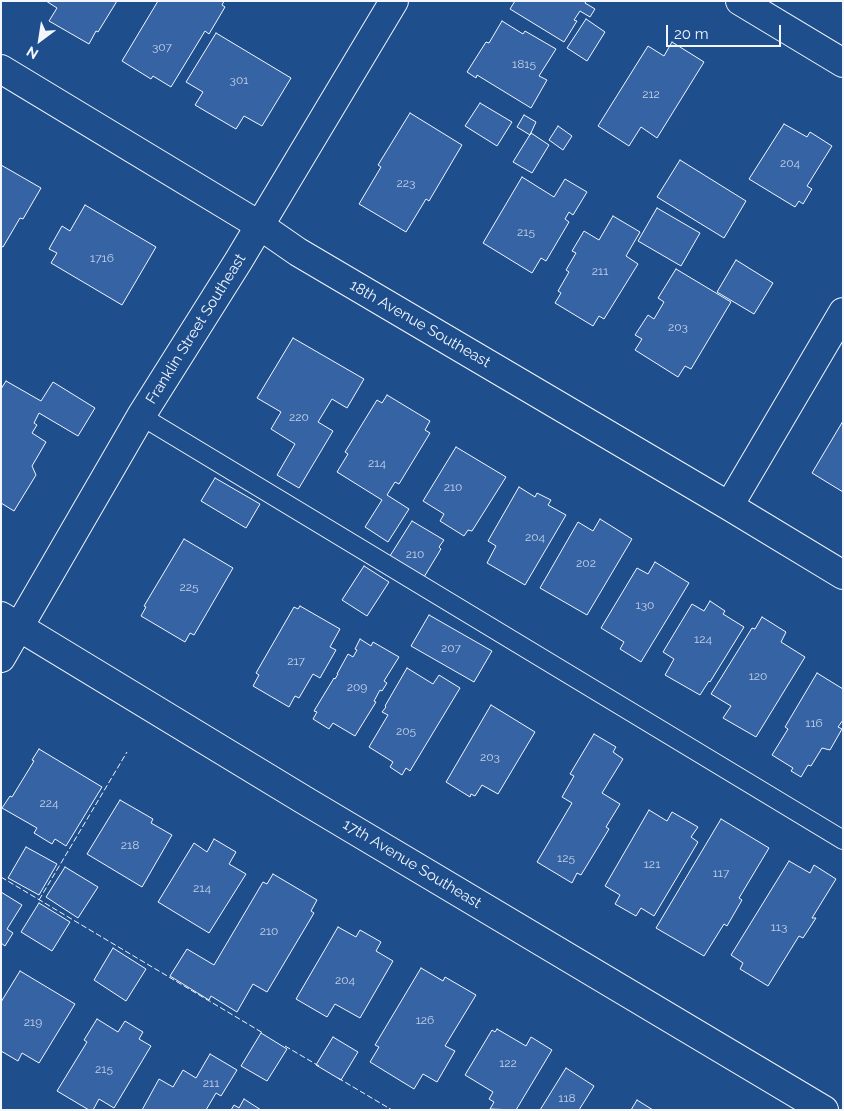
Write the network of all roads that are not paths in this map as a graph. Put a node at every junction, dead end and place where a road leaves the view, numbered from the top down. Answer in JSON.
{"nodes":[{"id":1,"x":394,"y":1,"type":"edge"},
{"id":2,"x":740,"y":1,"type":"edge"},
{"id":3,"x":843,"y":63,"type":"edge"},
{"id":4,"x":1,"y":69,"type":"edge"},
{"id":5,"x":259,"y":225,"type":"junction"},
{"id":6,"x":843,"y":312,"type":"edge"},
{"id":7,"x":141,"y":416,"type":"junction"},
{"id":8,"x":729,"y":506,"type":"junction"},
{"id":9,"x":843,"y":575,"type":"edge"},
{"id":10,"x":10,"y":622,"type":"edge"},
{"id":11,"x":1,"y":658,"type":"edge"},
{"id":12,"x":843,"y":840,"type":"edge"},
{"id":13,"x":824,"y":1110,"type":"edge"}],
"edges":[{"from":1,"to":5,"type":"street","name":"Franklin Street Southeast"},
{"from":2,"to":3,"type":"street"},
{"from":4,"to":5,"type":"street","name":"18th Avenue Southeast"},
{"from":5,"to":7,"type":"street","name":"Franklin Street Southeast"},
{"from":5,"to":8,"type":"street","name":"18th Avenue Southeast"},
{"from":6,"to":8,"type":"street"},
{"from":7,"to":10,"type":"street","name":"Franklin Street Southeast"},
{"from":7,"to":12,"type":"lane"},
{"from":8,"to":9,"type":"street","name":"18th Avenue Southeast"},
{"from":10,"to":11,"type":"street","name":"Franklin Street Southeast"},
{"from":10,"to":13,"type":"street","name":"17th Avenue Southeast"}]}
